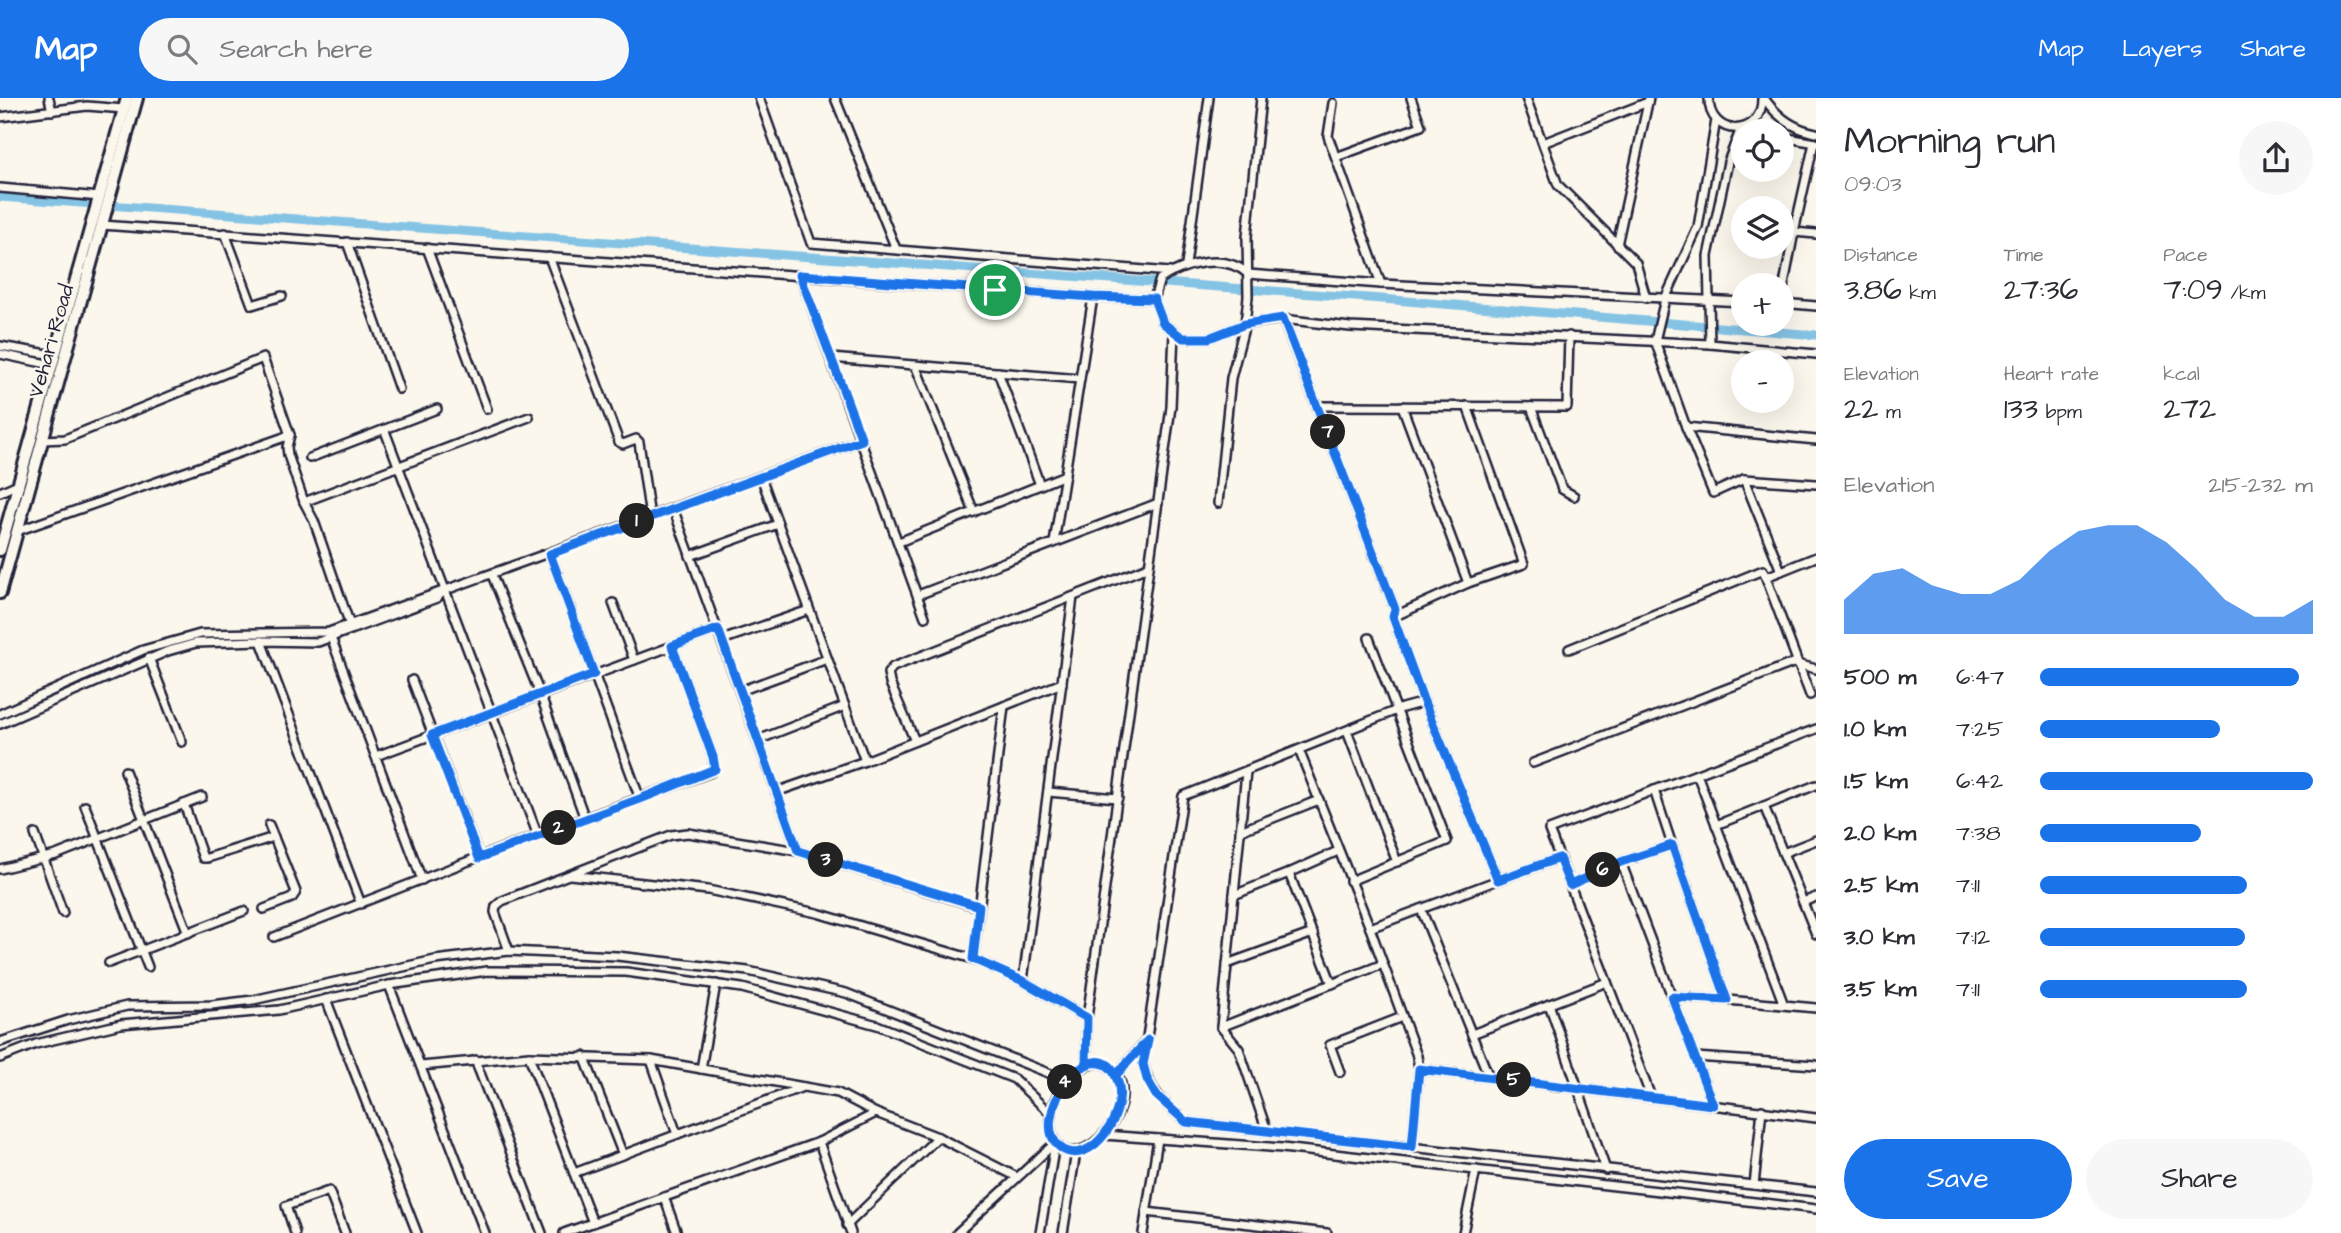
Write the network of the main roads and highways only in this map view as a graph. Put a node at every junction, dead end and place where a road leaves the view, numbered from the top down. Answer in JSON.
{"nodes":[{"id":1,"x":137,"y":98,"type":"edge"},
{"id":2,"x":126,"y":104,"type":"edge"},
{"id":3,"x":0,"y":551,"type":"edge"},
{"id":4,"x":0,"y":593,"type":"edge"}],
"edges":[{"from":1,"to":4,"type":"main road","name":"Vehari Road"},
{"from":2,"to":3,"type":"main road","name":"Vehari Road"}]}
